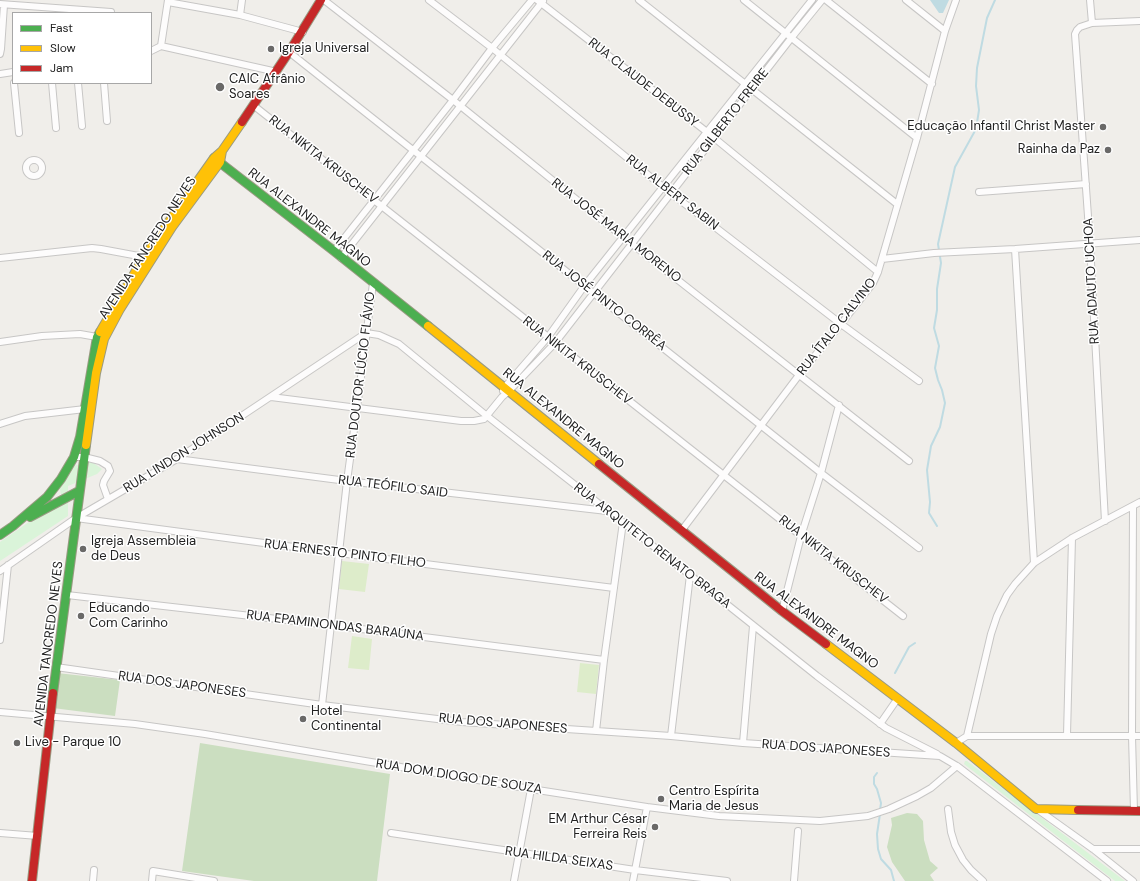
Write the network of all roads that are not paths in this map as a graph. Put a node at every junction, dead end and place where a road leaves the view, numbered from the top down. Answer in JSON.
{"nodes":[{"id":1,"x":39,"y":0,"type":"edge"},
{"id":2,"x":242,"y":0,"type":"edge"},
{"id":3,"x":323,"y":0,"type":"edge"},
{"id":4,"x":429,"y":0,"type":"edge"},
{"id":5,"x":532,"y":0,"type":"edge"},
{"id":6,"x":639,"y":0,"type":"edge"},
{"id":7,"x":744,"y":0,"type":"edge"},
{"id":8,"x":812,"y":0,"type":"edge"},
{"id":9,"x":822,"y":0,"type":"edge"},
{"id":10,"x":826,"y":0,"type":"edge"},
{"id":11,"x":906,"y":0,"type":"edge"},
{"id":12,"x":956,"y":0,"type":"edge"},
{"id":13,"x":1090,"y":0,"type":"edge"},
{"id":14,"x":168,"y":1,"type":"edge"},
{"id":15,"x":541,"y":1,"type":"edge"},
{"id":16,"x":26,"y":3,"type":"edge"},
{"id":17,"x":2,"y":4,"type":"edge"},
{"id":18,"x":38,"y":8,"type":"junction"},
{"id":19,"x":111,"y":12,"type":"dead end"},
{"id":20,"x":240,"y":15,"type":"junction"},
{"id":21,"x":1140,"y":21,"type":"edge"},
{"id":22,"x":1092,"y":23,"type":"junction"},
{"id":23,"x":945,"y":31,"type":"junction"},
{"id":24,"x":303,"y":32,"type":"junction"},
{"id":25,"x":785,"y":32,"type":"junction"},
{"id":26,"x":792,"y":37,"type":"junction"},
{"id":27,"x":161,"y":46,"type":"junction"},
{"id":28,"x":492,"y":48,"type":"junction"},
{"id":29,"x":152,"y":50,"type":"edge"},
{"id":30,"x":289,"y":52,"type":"junction"},
{"id":31,"x":0,"y":54,"type":"edge"},
{"id":32,"x":500,"y":54,"type":"junction"},
{"id":33,"x":12,"y":72,"type":"edge"},
{"id":34,"x":276,"y":72,"type":"junction"},
{"id":35,"x":1,"y":73,"type":"edge"},
{"id":36,"x":745,"y":83,"type":"junction"},
{"id":37,"x":14,"y":84,"type":"edge"},
{"id":38,"x":52,"y":84,"type":"edge"},
{"id":39,"x":78,"y":84,"type":"edge"},
{"id":40,"x":104,"y":84,"type":"edge"},
{"id":41,"x":932,"y":84,"type":"junction"},
{"id":42,"x":752,"y":88,"type":"junction"},
{"id":43,"x":453,"y":100,"type":"junction"},
{"id":44,"x":253,"y":105,"type":"junction"},
{"id":45,"x":461,"y":107,"type":"junction"},
{"id":46,"x":107,"y":121,"type":"dead end"},
{"id":47,"x":82,"y":126,"type":"dead end"},
{"id":48,"x":56,"y":128,"type":"dead end"},
{"id":49,"x":707,"y":132,"type":"junction"},
{"id":50,"x":18,"y":133,"type":"dead end"},
{"id":51,"x":917,"y":138,"type":"junction"},
{"id":52,"x":714,"y":139,"type":"junction"},
{"id":53,"x":413,"y":149,"type":"junction"},
{"id":54,"x":422,"y":156,"type":"junction"},
{"id":55,"x":217,"y":160,"type":"junction"},
{"id":56,"x":1086,"y":184,"type":"junction"},
{"id":57,"x":663,"y":187,"type":"junction"},
{"id":58,"x":979,"y":192,"type":"dead end"},
{"id":59,"x":671,"y":193,"type":"junction"},
{"id":60,"x":375,"y":200,"type":"junction"},
{"id":61,"x":898,"y":204,"type":"junction"},
{"id":62,"x":382,"y":206,"type":"junction"},
{"id":63,"x":623,"y":237,"type":"junction"},
{"id":64,"x":1140,"y":240,"type":"edge"},
{"id":65,"x":631,"y":244,"type":"junction"},
{"id":66,"x":1090,"y":244,"type":"junction"},
{"id":67,"x":1015,"y":249,"type":"junction"},
{"id":68,"x":334,"y":251,"type":"junction"},
{"id":69,"x":0,"y":258,"type":"edge"},
{"id":70,"x":144,"y":258,"type":"junction"},
{"id":71,"x":341,"y":258,"type":"junction"},
{"id":72,"x":882,"y":259,"type":"junction"},
{"id":73,"x":878,"y":272,"type":"junction"},
{"id":74,"x":372,"y":283,"type":"junction"},
{"id":75,"x":585,"y":286,"type":"junction"},
{"id":76,"x":594,"y":292,"type":"junction"},
{"id":77,"x":841,"y":324,"type":"junction"},
{"id":78,"x":366,"y":332,"type":"junction"},
{"id":79,"x":97,"y":337,"type":"junction"},
{"id":80,"x":548,"y":337,"type":"junction"},
{"id":81,"x":0,"y":342,"type":"edge"},
{"id":82,"x":555,"y":343,"type":"junction"},
{"id":83,"x":799,"y":375,"type":"junction"},
{"id":84,"x":919,"y":381,"type":"dead end"},
{"id":85,"x":506,"y":390,"type":"junction"},
{"id":86,"x":271,"y":397,"type":"junction"},
{"id":87,"x":839,"y":405,"type":"junction"},
{"id":88,"x":357,"y":408,"type":"junction"},
{"id":89,"x":85,"y":409,"type":"junction"},
{"id":90,"x":487,"y":416,"type":"junction"},
{"id":91,"x":0,"y":424,"type":"edge"},
{"id":92,"x":761,"y":425,"type":"junction"},
{"id":93,"x":74,"y":457,"type":"junction"},
{"id":94,"x":84,"y":457,"type":"junction"},
{"id":95,"x":177,"y":459,"type":"junction"},
{"id":96,"x":908,"y":461,"type":"dead end"},
{"id":97,"x":821,"y":472,"type":"junction"},
{"id":98,"x":724,"y":475,"type":"junction"},
{"id":99,"x":347,"y":482,"type":"junction"},
{"id":100,"x":79,"y":491,"type":"junction"},
{"id":101,"x":108,"y":499,"type":"junction"},
{"id":102,"x":1140,"y":502,"type":"edge"},
{"id":103,"x":1133,"y":506,"type":"junction"},
{"id":104,"x":608,"y":511,"type":"junction"},
{"id":105,"x":76,"y":518,"type":"junction"},
{"id":106,"x":1105,"y":521,"type":"junction"},
{"id":107,"x":622,"y":522,"type":"junction"},
{"id":108,"x":13,"y":526,"type":"junction"},
{"id":109,"x":682,"y":530,"type":"junction"},
{"id":110,"x":0,"y":535,"type":"edge"},
{"id":111,"x":801,"y":536,"type":"junction"},
{"id":112,"x":1072,"y":538,"type":"junction"},
{"id":113,"x":919,"y":548,"type":"dead end"},
{"id":114,"x":339,"y":553,"type":"junction"},
{"id":115,"x":1034,"y":563,"type":"junction"},
{"id":116,"x":8,"y":565,"type":"junction"},
{"id":117,"x":0,"y":571,"type":"edge"},
{"id":118,"x":690,"y":575,"type":"junction"},
{"id":119,"x":614,"y":588,"type":"junction"},
{"id":120,"x":67,"y":595,"type":"junction"},
{"id":121,"x":782,"y":611,"type":"junction"},
{"id":122,"x":903,"y":616,"type":"dead end"},
{"id":123,"x":330,"y":625,"type":"junction"},
{"id":124,"x":753,"y":626,"type":"junction"},
{"id":125,"x":0,"y":640,"type":"edge"},
{"id":126,"x":604,"y":660,"type":"junction"},
{"id":127,"x":56,"y":667,"type":"junction"},
{"id":128,"x":898,"y":698,"type":"junction"},
{"id":129,"x":322,"y":705,"type":"junction"},
{"id":130,"x":0,"y":712,"type":"edge"},
{"id":131,"x":51,"y":716,"type":"junction"},
{"id":132,"x":880,"y":724,"type":"junction"},
{"id":133,"x":596,"y":731,"type":"junction"},
{"id":134,"x":1067,"y":735,"type":"junction"},
{"id":135,"x":670,"y":736,"type":"junction"},
{"id":136,"x":967,"y":736,"type":"junction"},
{"id":137,"x":1132,"y":736,"type":"junction"},
{"id":138,"x":1140,"y":736,"type":"edge"},
{"id":139,"x":743,"y":743,"type":"junction"},
{"id":140,"x":956,"y":743,"type":"junction"},
{"id":141,"x":940,"y":756,"type":"junction"},
{"id":142,"x":954,"y":765,"type":"junction"},
{"id":143,"x":530,"y":789,"type":"junction"},
{"id":144,"x":647,"y":807,"type":"junction"},
{"id":145,"x":1036,"y":809,"type":"junction"},
{"id":146,"x":948,"y":810,"type":"dead end"},
{"id":147,"x":1137,"y":811,"type":"edge"},
{"id":148,"x":798,"y":831,"type":"dead end"},
{"id":149,"x":0,"y":833,"type":"edge"},
{"id":150,"x":391,"y":833,"type":"dead end"},
{"id":151,"x":38,"y":836,"type":"junction"},
{"id":152,"x":1093,"y":849,"type":"junction"},
{"id":153,"x":1140,"y":849,"type":"edge"},
{"id":154,"x":518,"y":853,"type":"junction"},
{"id":155,"x":94,"y":870,"type":"dead end"},
{"id":156,"x":635,"y":870,"type":"junction"},
{"id":157,"x":32,"y":881,"type":"edge"},
{"id":158,"x":93,"y":881,"type":"edge"},
{"id":159,"x":152,"y":881,"type":"edge"},
{"id":160,"x":214,"y":881,"type":"edge"},
{"id":161,"x":514,"y":881,"type":"edge"},
{"id":162,"x":633,"y":881,"type":"edge"},
{"id":163,"x":727,"y":881,"type":"edge"},
{"id":164,"x":794,"y":881,"type":"edge"},
{"id":165,"x":983,"y":881,"type":"edge"},
{"id":166,"x":1107,"y":881,"type":"edge"},
{"id":167,"x":1133,"y":881,"type":"edge"}],
"edges":[{"from":1,"to":18,"type":"street"},
{"from":2,"to":20,"type":"street"},
{"from":3,"to":24,"type":"main road","name":"AVENIDA TANCREDO NEVES"},
{"from":3,"to":43,"type":"street","name":"RUA JOSÉ MARIA MORENO"},
{"from":4,"to":28,"type":"street","name":"RUA ALBERT SABIN"},
{"from":5,"to":28,"type":"street"},
{"from":6,"to":36,"type":"street"},
{"from":7,"to":25,"type":"street"},
{"from":8,"to":25,"type":"street","name":"RUA GILBERTO FREIRE"},
{"from":9,"to":26,"type":"street","name":"RUA GILBERTO FREIRE"},
{"from":10,"to":41,"type":"street"},
{"from":11,"to":23,"type":"street"},
{"from":12,"to":23,"type":"street","name":"RUA ÍTALO CALVINO"},
{"from":13,"to":22,"type":"street"},
{"from":14,"to":20,"type":"street"},
{"from":14,"to":27,"type":"street"},
{"from":15,"to":32,"type":"street"},
{"from":15,"to":49,"type":"street","name":"RUA CLAUDE DEBUSSY"},
{"from":16,"to":17,"type":"street"},
{"from":16,"to":18,"type":"street"},
{"from":17,"to":31,"type":"street"},
{"from":18,"to":19,"type":"street"},
{"from":20,"to":24,"type":"street"},
{"from":21,"to":22,"type":"street"},
{"from":22,"to":56,"type":"street","name":"RUA ADAUTO UCHOA"},
{"from":23,"to":41,"type":"street","name":"RUA ÍTALO CALVINO"},
{"from":24,"to":30,"type":"main road","name":"AVENIDA TANCREDO NEVES"},
{"from":25,"to":26,"type":"street"},
{"from":25,"to":36,"type":"street","name":"RUA GILBERTO FREIRE"},
{"from":26,"to":42,"type":"street","name":"RUA GILBERTO FREIRE"},
{"from":26,"to":51,"type":"street"},
{"from":27,"to":29,"type":"street"},
{"from":27,"to":34,"type":"street"},
{"from":28,"to":32,"type":"street","name":"RUA ALBERT SABIN"},
{"from":28,"to":43,"type":"street"},
{"from":30,"to":34,"type":"main road","name":"AVENIDA TANCREDO NEVES"},
{"from":30,"to":53,"type":"street","name":"RUA JOSÉ PINTO CORRÊA"},
{"from":32,"to":45,"type":"street"},
{"from":32,"to":57,"type":"street","name":"RUA ALBERT SABIN"},
{"from":33,"to":35,"type":"street"},
{"from":34,"to":44,"type":"main road","name":"AVENIDA TANCREDO NEVES"},
{"from":36,"to":42,"type":"street"},
{"from":36,"to":49,"type":"street","name":"RUA GILBERTO FREIRE"},
{"from":37,"to":50,"type":"street"},
{"from":38,"to":48,"type":"street"},
{"from":39,"to":47,"type":"street"},
{"from":40,"to":46,"type":"street"},
{"from":41,"to":51,"type":"street","name":"RUA ÍTALO CALVINO"},
{"from":42,"to":52,"type":"street","name":"RUA GILBERTO FREIRE"},
{"from":42,"to":61,"type":"street"},
{"from":43,"to":45,"type":"street","name":"RUA JOSÉ MARIA MORENO"},
{"from":43,"to":53,"type":"street"},
{"from":44,"to":55,"type":"main road","name":"AVENIDA TANCREDO NEVES"},
{"from":44,"to":60,"type":"street","name":"RUA NIKITA KRUSCHEV"},
{"from":45,"to":54,"type":"street"},
{"from":45,"to":63,"type":"street","name":"RUA JOSÉ MARIA MORENO"},
{"from":49,"to":52,"type":"street","name":"RUA CLAUDE DEBUSSY"},
{"from":49,"to":57,"type":"street","name":"RUA GILBERTO FREIRE"},
{"from":51,"to":61,"type":"street","name":"RUA ÍTALO CALVINO"},
{"from":52,"to":59,"type":"street","name":"RUA GILBERTO FREIRE"},
{"from":52,"to":73,"type":"street","name":"RUA CLAUDE DEBUSSY"},
{"from":53,"to":54,"type":"street","name":"RUA JOSÉ PINTO CORRÊA"},
{"from":53,"to":60,"type":"street"},
{"from":54,"to":62,"type":"street"},
{"from":54,"to":75,"type":"street","name":"RUA JOSÉ PINTO CORRÊA"},
{"from":55,"to":68,"type":"main road","name":"RUA ALEXANDRE MAGNO"},
{"from":55,"to":70,"type":"main road","name":"AVENIDA TANCREDO NEVES"},
{"from":55,"to":94,"type":"main road","name":"AVENIDA TANCREDO NEVES"},
{"from":56,"to":58,"type":"street"},
{"from":56,"to":66,"type":"street","name":"RUA ADAUTO UCHOA"},
{"from":57,"to":59,"type":"street","name":"RUA ALBERT SABIN"},
{"from":57,"to":63,"type":"street","name":"RUA GILBERTO FREIRE"},
{"from":59,"to":65,"type":"street","name":"RUA GILBERTO FREIRE"},
{"from":59,"to":77,"type":"street","name":"RUA ALBERT SABIN"},
{"from":60,"to":62,"type":"street","name":"RUA NIKITA KRUSCHEV"},
{"from":60,"to":68,"type":"street"},
{"from":61,"to":72,"type":"street","name":"RUA ÍTALO CALVINO"},
{"from":62,"to":71,"type":"street"},
{"from":62,"to":80,"type":"street","name":"RUA NIKITA KRUSCHEV"},
{"from":63,"to":65,"type":"street","name":"RUA JOSÉ MARIA MORENO"},
{"from":63,"to":75,"type":"street","name":"RUA GILBERTO FREIRE"},
{"from":64,"to":66,"type":"street"},
{"from":65,"to":76,"type":"street","name":"RUA GILBERTO FREIRE"},
{"from":65,"to":83,"type":"street","name":"RUA JOSÉ MARIA MORENO"},
{"from":66,"to":67,"type":"street"},
{"from":66,"to":106,"type":"street","name":"RUA ADAUTO UCHOA"},
{"from":67,"to":72,"type":"street"},
{"from":67,"to":115,"type":"street"},
{"from":68,"to":71,"type":"main road","name":"RUA ALEXANDRE MAGNO"},
{"from":69,"to":70,"type":"street"},
{"from":70,"to":79,"type":"main road","name":"AVENIDA TANCREDO NEVES"},
{"from":71,"to":74,"type":"main road","name":"RUA ALEXANDRE MAGNO"},
{"from":72,"to":73,"type":"street","name":"RUA ÍTALO CALVINO"},
{"from":73,"to":77,"type":"street","name":"RUA ÍTALO CALVINO"},
{"from":74,"to":78,"type":"street","name":"RUA DOUTOR LÚCIO FLÁVIO"},
{"from":74,"to":85,"type":"main road","name":"RUA ALEXANDRE MAGNO"},
{"from":75,"to":76,"type":"street","name":"RUA JOSÉ PINTO CORRÊA"},
{"from":75,"to":80,"type":"street","name":"RUA GILBERTO FREIRE"},
{"from":76,"to":82,"type":"street","name":"RUA GILBERTO FREIRE"},
{"from":76,"to":92,"type":"street","name":"RUA JOSÉ PINTO CORRÊA"},
{"from":77,"to":83,"type":"street","name":"RUA ÍTALO CALVINO"},
{"from":77,"to":84,"type":"street","name":"RUA ALBERT SABIN"},
{"from":78,"to":86,"type":"street","name":"RUA LINDON JOHNSON"},
{"from":78,"to":88,"type":"street","name":"RUA DOUTOR LÚCIO FLÁVIO"},
{"from":78,"to":90,"type":"street","name":"RUA ARQUITETO RENATO BRAGA"},
{"from":79,"to":81,"type":"street"},
{"from":79,"to":89,"type":"main road","name":"AVENIDA TANCREDO NEVES"},
{"from":80,"to":82,"type":"street","name":"RUA NIKITA KRUSCHEV"},
{"from":80,"to":85,"type":"street","name":"RUA GILBERTO FREIRE"},
{"from":82,"to":85,"type":"street","name":"RUA GILBERTO FREIRE"},
{"from":82,"to":98,"type":"street","name":"RUA NIKITA KRUSCHEV"},
{"from":83,"to":87,"type":"street","name":"RUA JOSÉ MARIA MORENO"},
{"from":83,"to":92,"type":"street","name":"RUA ÍTALO CALVINO"},
{"from":85,"to":90,"type":"street"},
{"from":85,"to":109,"type":"main road","name":"RUA ALEXANDRE MAGNO"},
{"from":86,"to":88,"type":"street"},
{"from":86,"to":95,"type":"street","name":"RUA LINDON JOHNSON"},
{"from":87,"to":96,"type":"street","name":"RUA JOSÉ MARIA MORENO"},
{"from":87,"to":97,"type":"street"},
{"from":88,"to":90,"type":"street"},
{"from":88,"to":99,"type":"street","name":"RUA DOUTOR LÚCIO FLÁVIO"},
{"from":89,"to":91,"type":"street"},
{"from":89,"to":93,"type":"main road","name":"AVENIDA TANCREDO NEVES"},
{"from":90,"to":104,"type":"street","name":"RUA ARQUITETO RENATO BRAGA"},
{"from":92,"to":97,"type":"street","name":"RUA JOSÉ PINTO CORRÊA"},
{"from":92,"to":98,"type":"street","name":"RUA ÍTALO CALVINO"},
{"from":93,"to":94,"type":"street"},
{"from":93,"to":108,"type":"main road","name":"AVENIDA TANCREDO NEVES"},
{"from":94,"to":100,"type":"main road","name":"AVENIDA TANCREDO NEVES"},
{"from":94,"to":101,"type":"street"},
{"from":95,"to":99,"type":"street","name":"RUA TEÓFILO SAID"},
{"from":95,"to":101,"type":"street","name":"RUA LINDON JOHNSON"},
{"from":97,"to":111,"type":"street"},
{"from":97,"to":113,"type":"street","name":"RUA JOSÉ PINTO CORRÊA"},
{"from":98,"to":109,"type":"street","name":"RUA ÍTALO CALVINO"},
{"from":98,"to":111,"type":"street","name":"RUA NIKITA KRUSCHEV"},
{"from":99,"to":104,"type":"street","name":"RUA TEÓFILO SAID"},
{"from":99,"to":114,"type":"street","name":"RUA DOUTOR LÚCIO FLÁVIO"},
{"from":100,"to":105,"type":"main road","name":"AVENIDA TANCREDO NEVES"},
{"from":100,"to":108,"type":"main road"},
{"from":101,"to":105,"type":"street","name":"RUA LINDON JOHNSON"},
{"from":102,"to":103,"type":"street"},
{"from":103,"to":106,"type":"street"},
{"from":103,"to":137,"type":"street"},
{"from":104,"to":107,"type":"street","name":"RUA ARQUITETO RENATO BRAGA"},
{"from":105,"to":114,"type":"street","name":"RUA ERNESTO PINTO FILHO"},
{"from":105,"to":116,"type":"street","name":"RUA LINDON JOHNSON"},
{"from":105,"to":120,"type":"main road","name":"AVENIDA TANCREDO NEVES"},
{"from":106,"to":112,"type":"street"},
{"from":107,"to":118,"type":"street","name":"RUA ARQUITETO RENATO BRAGA"},
{"from":107,"to":119,"type":"street"},
{"from":108,"to":110,"type":"main road"},
{"from":109,"to":121,"type":"main road","name":"RUA ALEXANDRE MAGNO"},
{"from":111,"to":121,"type":"street"},
{"from":111,"to":122,"type":"street","name":"RUA NIKITA KRUSCHEV"},
{"from":112,"to":115,"type":"street"},
{"from":112,"to":134,"type":"street"},
{"from":114,"to":119,"type":"street","name":"RUA ERNESTO PINTO FILHO"},
{"from":114,"to":123,"type":"street","name":"RUA DOUTOR LÚCIO FLÁVIO"},
{"from":115,"to":136,"type":"street"},
{"from":116,"to":117,"type":"street","name":"RUA LINDON JOHNSON"},
{"from":116,"to":125,"type":"street"},
{"from":118,"to":124,"type":"street","name":"RUA ARQUITETO RENATO BRAGA"},
{"from":118,"to":135,"type":"street"},
{"from":119,"to":126,"type":"street"},
{"from":120,"to":123,"type":"street","name":"RUA EPAMINONDAS BARAÚNA"},
{"from":120,"to":127,"type":"main road","name":"AVENIDA TANCREDO NEVES"},
{"from":121,"to":128,"type":"main road","name":"RUA ALEXANDRE MAGNO"},
{"from":123,"to":126,"type":"street","name":"RUA EPAMINONDAS BARAÚNA"},
{"from":123,"to":129,"type":"street","name":"RUA DOUTOR LÚCIO FLÁVIO"},
{"from":124,"to":132,"type":"street","name":"RUA ARQUITETO RENATO BRAGA"},
{"from":124,"to":139,"type":"street"},
{"from":126,"to":133,"type":"street"},
{"from":127,"to":129,"type":"street","name":"RUA DOS JAPONESES"},
{"from":127,"to":131,"type":"main road","name":"AVENIDA TANCREDO NEVES"},
{"from":128,"to":132,"type":"street"},
{"from":128,"to":140,"type":"main road","name":"RUA ALEXANDRE MAGNO"},
{"from":129,"to":133,"type":"street","name":"RUA DOS JAPONESES"},
{"from":130,"to":131,"type":"street","name":"RUA DOM DIOGO DE SOUZA"},
{"from":131,"to":143,"type":"street","name":"RUA DOM DIOGO DE SOUZA"},
{"from":131,"to":151,"type":"main road","name":"AVENIDA TANCREDO NEVES"},
{"from":132,"to":141,"type":"street","name":"RUA ARQUITETO RENATO BRAGA"},
{"from":133,"to":135,"type":"street","name":"RUA DOS JAPONESES"},
{"from":134,"to":136,"type":"street"},
{"from":134,"to":137,"type":"street"},
{"from":135,"to":139,"type":"street","name":"RUA DOS JAPONESES"},
{"from":136,"to":140,"type":"street"},
{"from":137,"to":138,"type":"street"},
{"from":137,"to":147,"type":"street"},
{"from":139,"to":141,"type":"street","name":"RUA DOS JAPONESES"},
{"from":140,"to":145,"type":"main road","name":"RUA ALEXANDRE MAGNO"},
{"from":141,"to":142,"type":"street","name":"RUA DOS JAPONESES"},
{"from":142,"to":144,"type":"street","name":"RUA DOM DIOGO DE SOUZA"},
{"from":142,"to":166,"type":"street"},
{"from":143,"to":144,"type":"street","name":"RUA DOM DIOGO DE SOUZA"},
{"from":143,"to":154,"type":"street"},
{"from":144,"to":156,"type":"street"},
{"from":145,"to":147,"type":"main road"},
{"from":145,"to":152,"type":"street","name":"RUA ALEXANDRE MAGNO"},
{"from":146,"to":165,"type":"street"},
{"from":148,"to":164,"type":"street"},
{"from":149,"to":151,"type":"street"},
{"from":150,"to":154,"type":"street","name":"RUA HILDA SEIXAS"},
{"from":151,"to":157,"type":"main road","name":"AVENIDA TANCREDO NEVES"},
{"from":152,"to":153,"type":"street"},
{"from":152,"to":167,"type":"street","name":"RUA ALEXANDRE MAGNO"},
{"from":154,"to":156,"type":"street","name":"RUA HILDA SEIXAS"},
{"from":154,"to":161,"type":"street"},
{"from":155,"to":158,"type":"street"},
{"from":156,"to":162,"type":"street"},
{"from":156,"to":163,"type":"street","name":"RUA HILDA SEIXAS"},
{"from":159,"to":160,"type":"street"}]}
